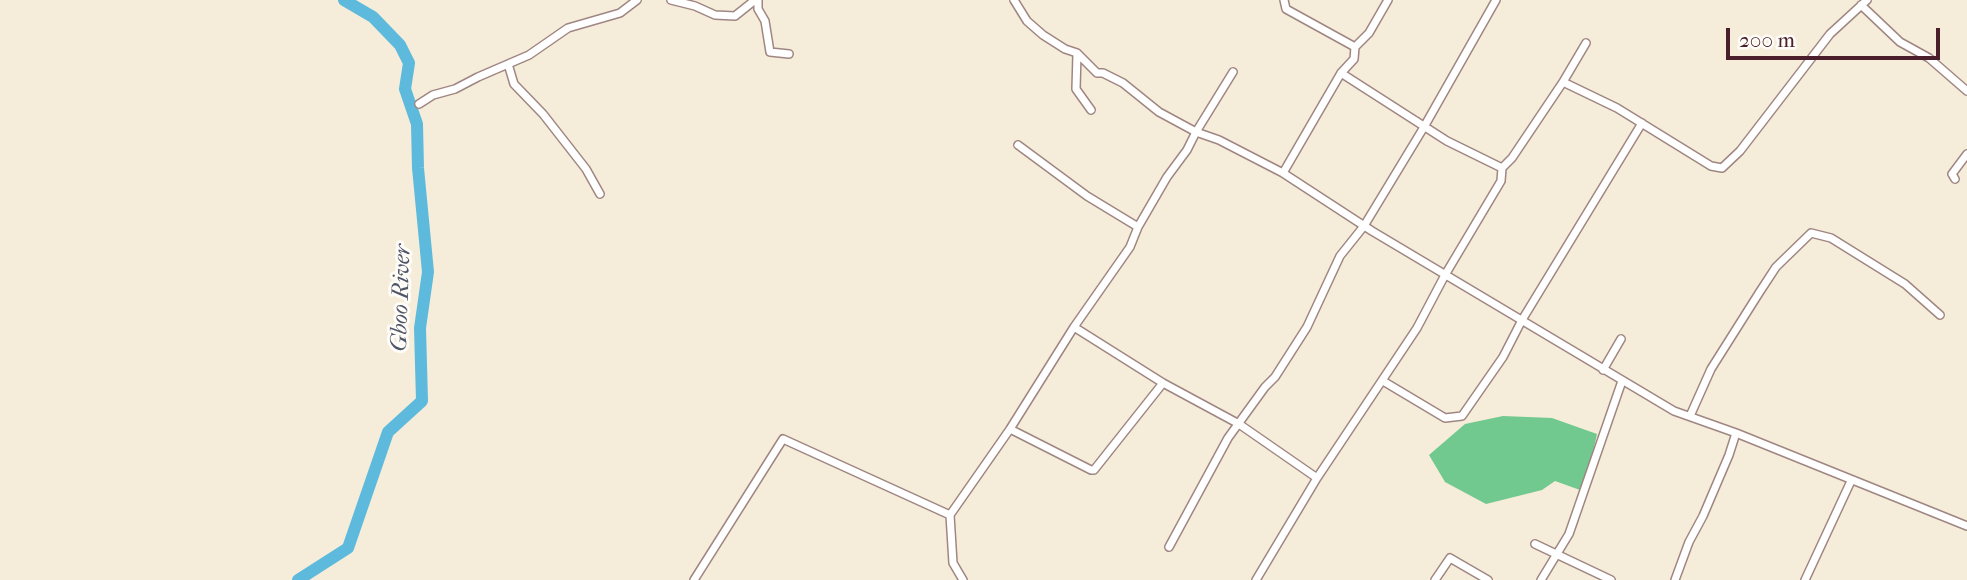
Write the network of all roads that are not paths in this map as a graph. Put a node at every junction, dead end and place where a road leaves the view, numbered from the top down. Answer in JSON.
{"nodes":[{"id":1,"x":638,"y":0,"type":"edge"},
{"id":2,"x":757,"y":0,"type":"edge"},
{"id":3,"x":1014,"y":0,"type":"edge"},
{"id":4,"x":1284,"y":0,"type":"edge"},
{"id":5,"x":1388,"y":0,"type":"edge"},
{"id":6,"x":1496,"y":0,"type":"edge"},
{"id":7,"x":674,"y":1,"type":"edge"},
{"id":8,"x":1864,"y":2,"type":"edge"},
{"id":9,"x":1586,"y":43,"type":"dead end"},
{"id":10,"x":1355,"y":47,"type":"junction"},
{"id":11,"x":1077,"y":53,"type":"junction"},
{"id":12,"x":789,"y":54,"type":"dead end"},
{"id":13,"x":508,"y":64,"type":"junction"},
{"id":14,"x":1233,"y":72,"type":"dead end"},
{"id":15,"x":1341,"y":73,"type":"junction"},
{"id":16,"x":1563,"y":82,"type":"junction"},
{"id":17,"x":1967,"y":91,"type":"edge"},
{"id":18,"x":419,"y":104,"type":"dead end"},
{"id":19,"x":1091,"y":110,"type":"dead end"},
{"id":20,"x":1642,"y":123,"type":"junction"},
{"id":21,"x":1424,"y":127,"type":"junction"},
{"id":22,"x":1196,"y":132,"type":"junction"},
{"id":23,"x":1018,"y":145,"type":"dead end"},
{"id":24,"x":1967,"y":154,"type":"edge"},
{"id":25,"x":1503,"y":168,"type":"junction"},
{"id":26,"x":1283,"y":173,"type":"junction"},
{"id":27,"x":1955,"y":179,"type":"dead end"},
{"id":28,"x":600,"y":194,"type":"dead end"},
{"id":29,"x":1364,"y":226,"type":"junction"},
{"id":30,"x":1138,"y":228,"type":"junction"},
{"id":31,"x":1445,"y":275,"type":"junction"},
{"id":32,"x":1940,"y":315,"type":"dead end"},
{"id":33,"x":1522,"y":320,"type":"junction"},
{"id":34,"x":1074,"y":327,"type":"junction"},
{"id":35,"x":1621,"y":339,"type":"dead end"},
{"id":36,"x":1603,"y":370,"type":"junction"},
{"id":37,"x":1383,"y":381,"type":"junction"},
{"id":38,"x":1622,"y":382,"type":"junction"},
{"id":39,"x":1163,"y":383,"type":"junction"},
{"id":40,"x":1690,"y":416,"type":"junction"},
{"id":41,"x":1239,"y":424,"type":"junction"},
{"id":42,"x":1010,"y":429,"type":"junction"},
{"id":43,"x":1736,"y":433,"type":"junction"},
{"id":44,"x":1317,"y":478,"type":"junction"},
{"id":45,"x":1851,"y":481,"type":"junction"},
{"id":46,"x":950,"y":516,"type":"junction"},
{"id":47,"x":1967,"y":526,"type":"edge"},
{"id":48,"x":1535,"y":544,"type":"dead end"},
{"id":49,"x":1169,"y":547,"type":"dead end"},
{"id":50,"x":1556,"y":556,"type":"junction"},
{"id":51,"x":694,"y":580,"type":"edge"},
{"id":52,"x":962,"y":580,"type":"edge"},
{"id":53,"x":1256,"y":580,"type":"edge"},
{"id":54,"x":1435,"y":580,"type":"edge"},
{"id":55,"x":1488,"y":580,"type":"edge"},
{"id":56,"x":1541,"y":580,"type":"edge"},
{"id":57,"x":1611,"y":580,"type":"edge"},
{"id":58,"x":1675,"y":580,"type":"edge"},
{"id":59,"x":1805,"y":580,"type":"edge"}],
"edges":[{"from":1,"to":13,"type":"street"},
{"from":2,"to":7,"type":"street"},
{"from":2,"to":12,"type":"street"},
{"from":3,"to":11,"type":"street"},
{"from":4,"to":10,"type":"street"},
{"from":5,"to":10,"type":"street"},
{"from":6,"to":21,"type":"street"},
{"from":8,"to":17,"type":"street"},
{"from":8,"to":20,"type":"street"},
{"from":9,"to":16,"type":"street"},
{"from":10,"to":15,"type":"street"},
{"from":11,"to":19,"type":"street"},
{"from":11,"to":22,"type":"street"},
{"from":13,"to":18,"type":"street"},
{"from":13,"to":28,"type":"street"},
{"from":14,"to":22,"type":"street"},
{"from":15,"to":21,"type":"street"},
{"from":15,"to":26,"type":"street"},
{"from":16,"to":20,"type":"street"},
{"from":16,"to":25,"type":"street"},
{"from":20,"to":33,"type":"street"},
{"from":21,"to":25,"type":"street"},
{"from":21,"to":29,"type":"street"},
{"from":22,"to":26,"type":"street"},
{"from":22,"to":30,"type":"street"},
{"from":23,"to":30,"type":"street"},
{"from":24,"to":27,"type":"street"},
{"from":25,"to":31,"type":"street"},
{"from":26,"to":29,"type":"street"},
{"from":29,"to":31,"type":"street"},
{"from":29,"to":41,"type":"street"},
{"from":30,"to":34,"type":"street"},
{"from":31,"to":33,"type":"street"},
{"from":31,"to":37,"type":"street"},
{"from":32,"to":40,"type":"street"},
{"from":33,"to":36,"type":"street"},
{"from":33,"to":37,"type":"street"},
{"from":34,"to":39,"type":"street"},
{"from":34,"to":42,"type":"street"},
{"from":35,"to":36,"type":"street"},
{"from":36,"to":38,"type":"street"},
{"from":37,"to":44,"type":"street"},
{"from":38,"to":40,"type":"street"},
{"from":38,"to":50,"type":"street"},
{"from":39,"to":41,"type":"street"},
{"from":39,"to":42,"type":"street"},
{"from":40,"to":43,"type":"street"},
{"from":41,"to":44,"type":"street"},
{"from":41,"to":49,"type":"street"},
{"from":42,"to":46,"type":"street"},
{"from":43,"to":45,"type":"street"},
{"from":43,"to":58,"type":"street"},
{"from":44,"to":53,"type":"street"},
{"from":45,"to":47,"type":"street"},
{"from":45,"to":59,"type":"street"},
{"from":46,"to":51,"type":"street"},
{"from":46,"to":52,"type":"street"},
{"from":48,"to":50,"type":"street"},
{"from":50,"to":56,"type":"street"},
{"from":50,"to":57,"type":"street"},
{"from":54,"to":55,"type":"street"}]}
